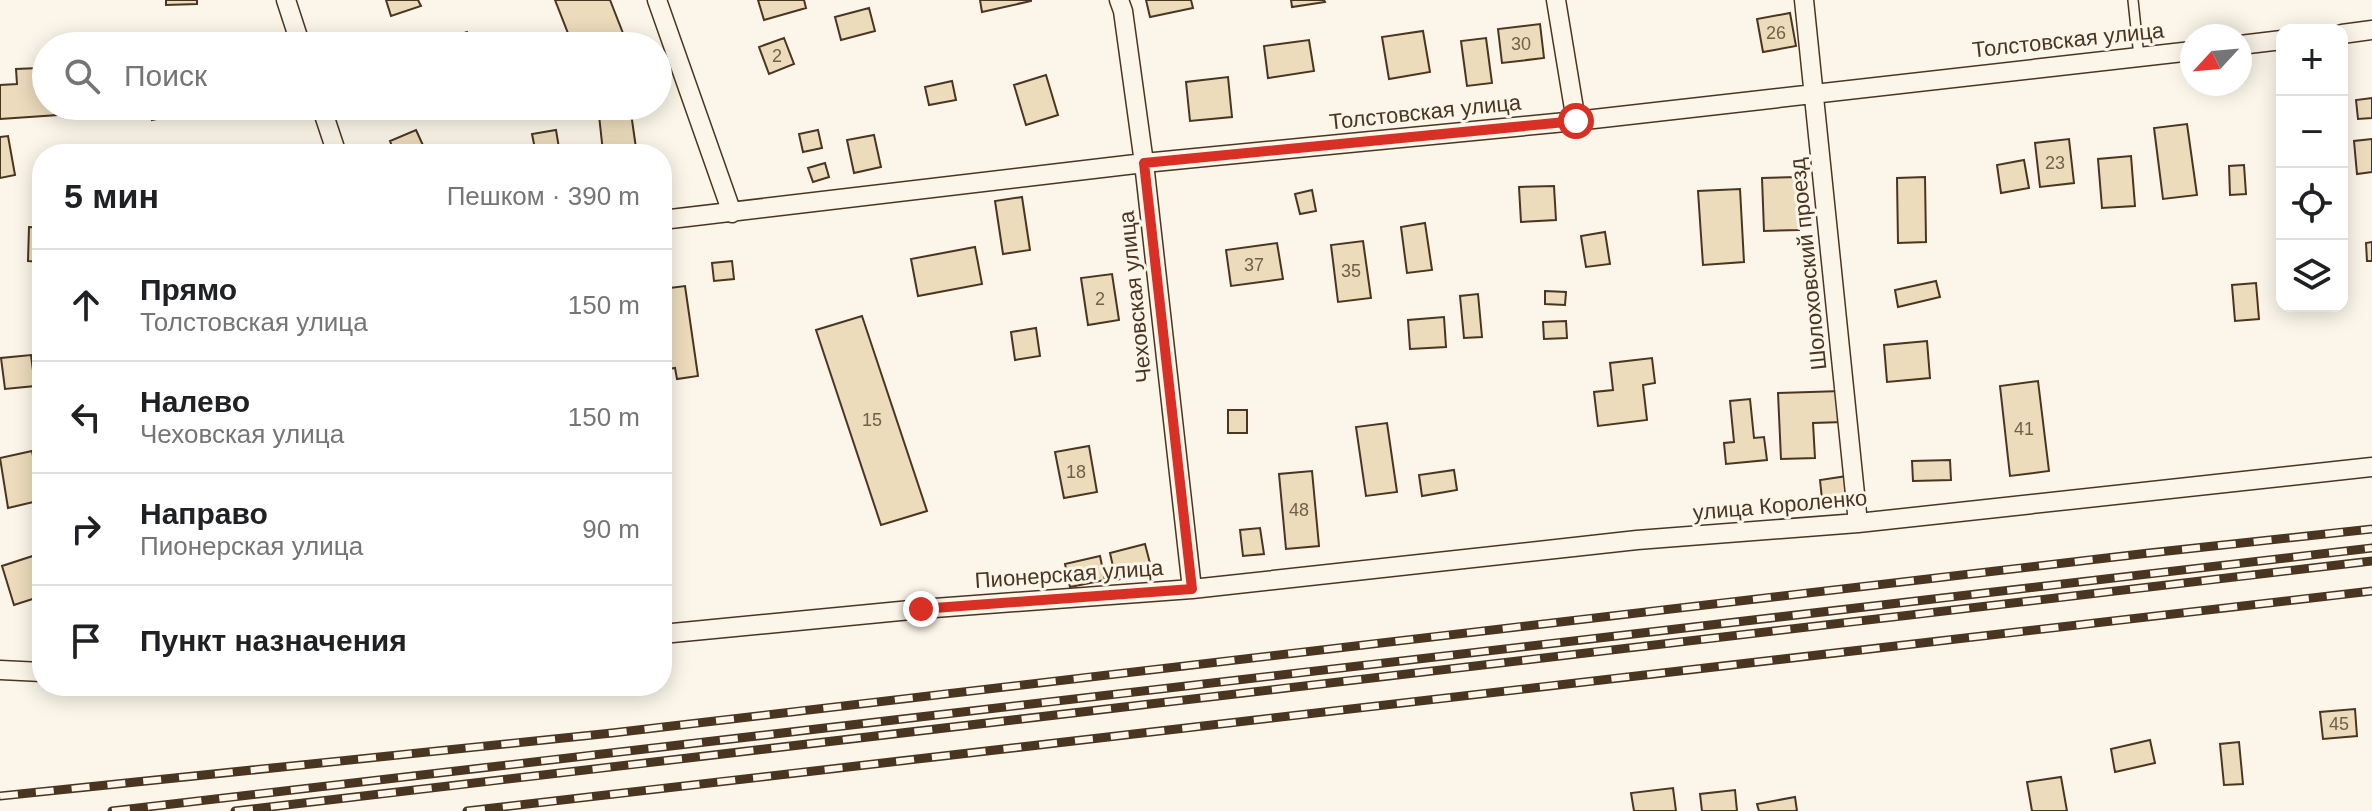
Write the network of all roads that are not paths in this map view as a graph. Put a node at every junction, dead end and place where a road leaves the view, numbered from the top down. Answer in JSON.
{"nodes":[{"id":1,"x":286,"y":0,"type":"edge"},
{"id":2,"x":657,"y":0,"type":"edge"},
{"id":3,"x":1119,"y":0,"type":"edge"},
{"id":4,"x":1556,"y":0,"type":"edge"},
{"id":5,"x":1804,"y":0,"type":"edge"},
{"id":6,"x":2133,"y":0,"type":"edge"},
{"id":7,"x":2372,"y":30,"type":"edge"},
{"id":8,"x":296,"y":32,"type":"edge"},
{"id":9,"x":668,"y":32,"type":"edge"},
{"id":10,"x":2348,"y":33,"type":"edge"},
{"id":11,"x":2276,"y":41,"type":"edge"},
{"id":12,"x":672,"y":43,"type":"edge"},
{"id":13,"x":2252,"y":44,"type":"edge"},
{"id":14,"x":2180,"y":52,"type":"edge"},
{"id":15,"x":2139,"y":57,"type":"junction"},
{"id":16,"x":1815,"y":93,"type":"junction"},
{"id":17,"x":326,"y":120,"type":"edge"},
{"id":18,"x":1576,"y":121,"type":"junction"},
{"id":19,"x":334,"y":144,"type":"edge"},
{"id":20,"x":1144,"y":163,"type":"junction"},
{"id":21,"x":732,"y":213,"type":"junction"},
{"id":22,"x":672,"y":219,"type":"edge"},
{"id":23,"x":2372,"y":467,"type":"edge"},
{"id":24,"x":1858,"y":523,"type":"junction"},
{"id":25,"x":1192,"y":589,"type":"junction"},
{"id":26,"x":672,"y":633,"type":"edge"},
{"id":27,"x":0,"y":670,"type":"edge"},
{"id":28,"x":32,"y":672,"type":"edge"}],
"edges":[{"from":1,"to":8,"type":"street"},
{"from":2,"to":9,"type":"street"},
{"from":3,"to":20,"type":"street","name":"Чеховская улица"},
{"from":4,"to":18,"type":"street"},
{"from":5,"to":16,"type":"street","name":"Шолоховский проезд"},
{"from":6,"to":15,"type":"lane"},
{"from":7,"to":10,"type":"street"},
{"from":11,"to":13,"type":"street"},
{"from":12,"to":21,"type":"street"},
{"from":14,"to":15,"type":"street","name":"Толстовская улица"},
{"from":15,"to":16,"type":"street","name":"Толстовская улица"},
{"from":16,"to":18,"type":"street","name":"Толстовская улица"},
{"from":16,"to":24,"type":"street","name":"Шолоховский проезд"},
{"from":17,"to":19,"type":"street"},
{"from":18,"to":20,"type":"street","name":"Толстовская улица"},
{"from":20,"to":21,"type":"street","name":"Толстовская улица"},
{"from":20,"to":25,"type":"street","name":"Чеховская улица"},
{"from":21,"to":22,"type":"street","name":"Толстовская улица"},
{"from":23,"to":24,"type":"street","name":"улица Короленко"},
{"from":24,"to":25,"type":"street","name":"улица Короленко"},
{"from":25,"to":26,"type":"street","name":"Пионерская улица"},
{"from":27,"to":28,"type":"street"}]}
